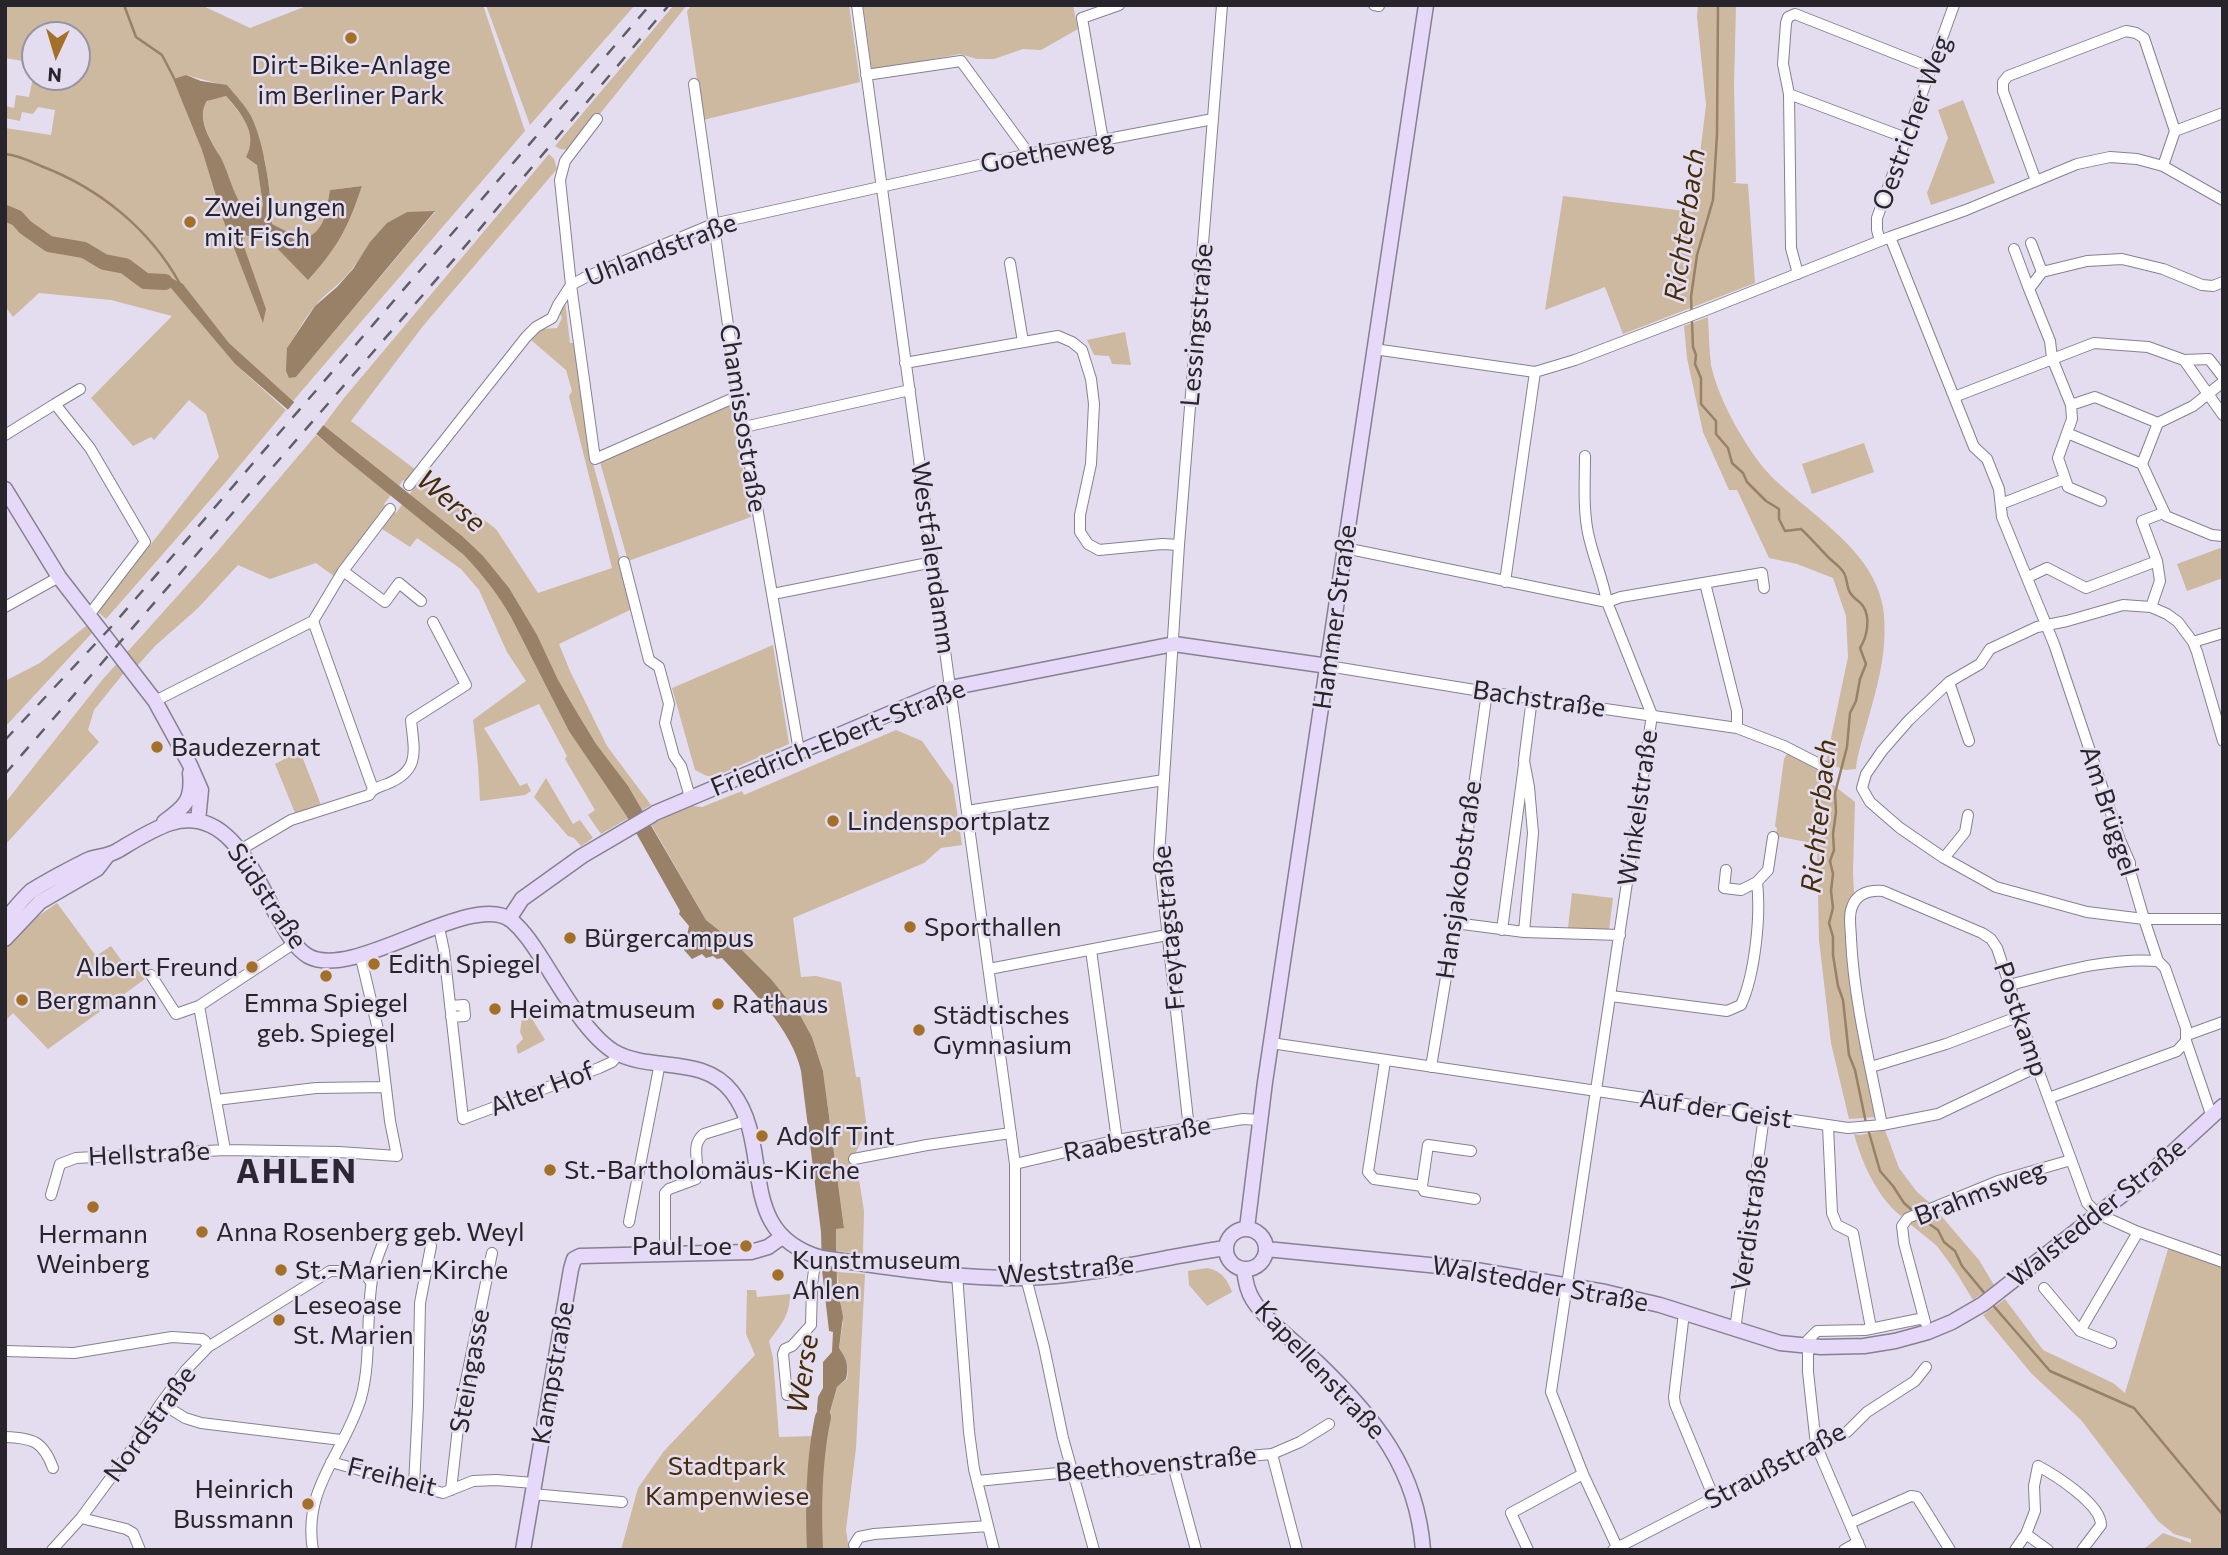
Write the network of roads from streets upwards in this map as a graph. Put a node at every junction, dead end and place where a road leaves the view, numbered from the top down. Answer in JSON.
{"nodes":[{"id":1,"x":857,"y":5,"type":"edge"},
{"id":2,"x":1119,"y":5,"type":"edge"},
{"id":3,"x":1222,"y":5,"type":"edge"},
{"id":4,"x":1426,"y":5,"type":"edge"},
{"id":5,"x":1955,"y":5,"type":"edge"},
{"id":6,"x":1932,"y":68,"type":"junction"},
{"id":7,"x":866,"y":75,"type":"junction"},
{"id":8,"x":694,"y":83,"type":"dead end"},
{"id":9,"x":1789,"y":94,"type":"junction"},
{"id":10,"x":2223,"y":113,"type":"edge"},
{"id":11,"x":597,"y":119,"type":"dead end"},
{"id":12,"x":1213,"y":119,"type":"junction"},
{"id":13,"x":2175,"y":131,"type":"junction"},
{"id":14,"x":1906,"y":138,"type":"junction"},
{"id":15,"x":1103,"y":140,"type":"junction"},
{"id":16,"x":1029,"y":154,"type":"junction"},
{"id":17,"x":2162,"y":166,"type":"junction"},
{"id":18,"x":2036,"y":181,"type":"junction"},
{"id":19,"x":881,"y":186,"type":"junction"},
{"id":20,"x":2223,"y":200,"type":"edge"},
{"id":21,"x":713,"y":224,"type":"junction"},
{"id":22,"x":1885,"y":239,"type":"junction"},
{"id":23,"x":1010,"y":263,"type":"dead end"},
{"id":24,"x":2042,"y":272,"type":"junction"},
{"id":25,"x":1798,"y":274,"type":"junction"},
{"id":26,"x":2223,"y":282,"type":"edge"},
{"id":27,"x":571,"y":285,"type":"junction"},
{"id":28,"x":2029,"y":289,"type":"junction"},
{"id":29,"x":1023,"y":342,"type":"junction"},
{"id":30,"x":1374,"y":349,"type":"junction"},
{"id":31,"x":2052,"y":358,"type":"junction"},
{"id":32,"x":2185,"y":360,"type":"junction"},
{"id":33,"x":905,"y":363,"type":"junction"},
{"id":34,"x":1535,"y":372,"type":"junction"},
{"id":35,"x":2223,"y":379,"type":"edge"},
{"id":36,"x":80,"y":389,"type":"dead end"},
{"id":37,"x":910,"y":390,"type":"junction"},
{"id":38,"x":2208,"y":393,"type":"junction"},
{"id":39,"x":738,"y":396,"type":"junction"},
{"id":40,"x":1954,"y":397,"type":"junction"},
{"id":41,"x":55,"y":404,"type":"junction"},
{"id":42,"x":2071,"y":405,"type":"junction"},
{"id":43,"x":2223,"y":415,"type":"edge"},
{"id":44,"x":2158,"y":423,"type":"junction"},
{"id":45,"x":744,"y":427,"type":"junction"},
{"id":46,"x":2067,"y":433,"type":"junction"},
{"id":47,"x":5,"y":435,"type":"edge"},
{"id":48,"x":1585,"y":456,"type":"dead end"},
{"id":49,"x":2143,"y":464,"type":"junction"},
{"id":50,"x":2065,"y":479,"type":"junction"},
{"id":51,"x":409,"y":485,"type":"dead end"},
{"id":52,"x":5,"y":489,"type":"edge"},
{"id":53,"x":2101,"y":501,"type":"dead end"},
{"id":54,"x":2001,"y":505,"type":"junction"},
{"id":55,"x":390,"y":509,"type":"dead end"},
{"id":56,"x":2163,"y":513,"type":"junction"},
{"id":57,"x":2223,"y":536,"type":"edge"},
{"id":58,"x":1179,"y":545,"type":"junction"},
{"id":59,"x":1345,"y":548,"type":"junction"},
{"id":60,"x":2157,"y":561,"type":"junction"},
{"id":61,"x":624,"y":562,"type":"dead end"},
{"id":62,"x":933,"y":562,"type":"junction"},
{"id":63,"x":343,"y":571,"type":"junction"},
{"id":64,"x":59,"y":577,"type":"junction"},
{"id":65,"x":2028,"y":577,"type":"junction"},
{"id":66,"x":1505,"y":582,"type":"junction"},
{"id":67,"x":1706,"y":583,"type":"junction"},
{"id":68,"x":1764,"y":587,"type":"dead end"},
{"id":69,"x":773,"y":594,"type":"junction"},
{"id":70,"x":421,"y":601,"type":"dead end"},
{"id":71,"x":1606,"y":602,"type":"junction"},
{"id":72,"x":5,"y":607,"type":"edge"},
{"id":73,"x":2151,"y":607,"type":"junction"},
{"id":74,"x":89,"y":615,"type":"junction"},
{"id":75,"x":313,"y":621,"type":"junction"},
{"id":76,"x":433,"y":622,"type":"dead end"},
{"id":77,"x":2046,"y":625,"type":"junction"},
{"id":78,"x":2223,"y":632,"type":"edge"},
{"id":79,"x":2193,"y":642,"type":"junction"},
{"id":80,"x":1174,"y":644,"type":"junction"},
{"id":81,"x":1328,"y":666,"type":"junction"},
{"id":82,"x":1949,"y":682,"type":"junction"},
{"id":83,"x":950,"y":688,"type":"junction"},
{"id":84,"x":1487,"y":692,"type":"junction"},
{"id":85,"x":1532,"y":698,"type":"junction"},
{"id":86,"x":155,"y":701,"type":"junction"},
{"id":87,"x":1652,"y":715,"type":"junction"},
{"id":88,"x":1737,"y":728,"type":"junction"},
{"id":89,"x":1969,"y":741,"type":"dead end"},
{"id":90,"x":2223,"y":741,"type":"edge"},
{"id":91,"x":799,"y":751,"type":"junction"},
{"id":92,"x":1524,"y":761,"type":"junction"},
{"id":93,"x":190,"y":765,"type":"junction"},
{"id":94,"x":1827,"y":768,"type":"dead end"},
{"id":95,"x":1164,"y":780,"type":"junction"},
{"id":96,"x":373,"y":789,"type":"junction"},
{"id":97,"x":690,"y":797,"type":"junction"},
{"id":98,"x":967,"y":811,"type":"junction"},
{"id":99,"x":1968,"y":815,"type":"dead end"},
{"id":100,"x":198,"y":821,"type":"junction"},
{"id":101,"x":155,"y":830,"type":"junction"},
{"id":102,"x":1773,"y":836,"type":"dead end"},
{"id":103,"x":240,"y":850,"type":"junction"},
{"id":104,"x":1944,"y":858,"type":"junction"},
{"id":105,"x":1727,"y":870,"type":"dead end"},
{"id":106,"x":1758,"y":882,"type":"junction"},
{"id":107,"x":36,"y":897,"type":"junction"},
{"id":108,"x":509,"y":919,"type":"junction"},
{"id":109,"x":2144,"y":919,"type":"junction"},
{"id":110,"x":2223,"y":919,"type":"edge"},
{"id":111,"x":5,"y":920,"type":"edge"},
{"id":112,"x":1455,"y":923,"type":"junction"},
{"id":113,"x":439,"y":927,"type":"junction"},
{"id":114,"x":1502,"y":930,"type":"junction"},
{"id":115,"x":1524,"y":932,"type":"junction"},
{"id":116,"x":1167,"y":935,"type":"junction"},
{"id":117,"x":1620,"y":935,"type":"junction"},
{"id":118,"x":5,"y":939,"type":"edge"},
{"id":119,"x":293,"y":944,"type":"junction"},
{"id":120,"x":1091,"y":950,"type":"junction"},
{"id":121,"x":360,"y":954,"type":"junction"},
{"id":122,"x":2158,"y":961,"type":"junction"},
{"id":123,"x":989,"y":969,"type":"junction"},
{"id":124,"x":151,"y":975,"type":"dead end"},
{"id":125,"x":2010,"y":985,"type":"junction"},
{"id":126,"x":1611,"y":996,"type":"junction"},
{"id":127,"x":199,"y":1006,"type":"junction"},
{"id":128,"x":2020,"y":1016,"type":"junction"},
{"id":129,"x":2223,"y":1023,"type":"edge"},
{"id":130,"x":2187,"y":1038,"type":"junction"},
{"id":131,"x":1271,"y":1044,"type":"junction"},
{"id":132,"x":619,"y":1054,"type":"junction"},
{"id":133,"x":1385,"y":1061,"type":"junction"},
{"id":134,"x":660,"y":1063,"type":"junction"},
{"id":135,"x":1431,"y":1067,"type":"junction"},
{"id":136,"x":1871,"y":1067,"type":"junction"},
{"id":137,"x":2037,"y":1067,"type":"junction"},
{"id":138,"x":386,"y":1087,"type":"junction"},
{"id":139,"x":1597,"y":1091,"type":"junction"},
{"id":140,"x":2049,"y":1098,"type":"junction"},
{"id":141,"x":216,"y":1100,"type":"junction"},
{"id":142,"x":2217,"y":1112,"type":"edge"},
{"id":143,"x":1764,"y":1116,"type":"junction"},
{"id":144,"x":1260,"y":1120,"type":"junction"},
{"id":145,"x":746,"y":1121,"type":"junction"},
{"id":146,"x":1828,"y":1126,"type":"junction"},
{"id":147,"x":1879,"y":1126,"type":"junction"},
{"id":148,"x":1189,"y":1129,"type":"junction"},
{"id":149,"x":1011,"y":1133,"type":"junction"},
{"id":150,"x":1117,"y":1140,"type":"junction"},
{"id":151,"x":225,"y":1150,"type":"junction"},
{"id":152,"x":1471,"y":1151,"type":"dead end"},
{"id":153,"x":855,"y":1159,"type":"dead end"},
{"id":154,"x":2071,"y":1160,"type":"junction"},
{"id":155,"x":1015,"y":1164,"type":"junction"},
{"id":156,"x":1422,"y":1186,"type":"junction"},
{"id":157,"x":51,"y":1195,"type":"dead end"},
{"id":158,"x":1475,"y":1199,"type":"dead end"},
{"id":159,"x":2098,"y":1214,"type":"junction"},
{"id":160,"x":629,"y":1223,"type":"dead end"},
{"id":161,"x":1247,"y":1228,"type":"junction"},
{"id":162,"x":2138,"y":1232,"type":"junction"},
{"id":163,"x":782,"y":1237,"type":"junction"},
{"id":164,"x":383,"y":1243,"type":"dead end"},
{"id":165,"x":431,"y":1245,"type":"dead end"},
{"id":166,"x":1225,"y":1248,"type":"junction"},
{"id":167,"x":1266,"y":1249,"type":"junction"},
{"id":168,"x":492,"y":1253,"type":"dead end"},
{"id":169,"x":665,"y":1253,"type":"junction"},
{"id":170,"x":819,"y":1257,"type":"junction"},
{"id":171,"x":2223,"y":1262,"type":"edge"},
{"id":172,"x":1244,"y":1269,"type":"junction"},
{"id":173,"x":957,"y":1275,"type":"junction"},
{"id":174,"x":1020,"y":1278,"type":"junction"},
{"id":175,"x":371,"y":1282,"type":"junction"},
{"id":176,"x":1567,"y":1285,"type":"junction"},
{"id":177,"x":2044,"y":1288,"type":"dead end"},
{"id":178,"x":1684,"y":1312,"type":"junction"},
{"id":179,"x":1926,"y":1325,"type":"junction"},
{"id":180,"x":1871,"y":1328,"type":"junction"},
{"id":181,"x":1735,"y":1330,"type":"junction"},
{"id":182,"x":2080,"y":1331,"type":"junction"},
{"id":183,"x":2111,"y":1343,"type":"dead end"},
{"id":184,"x":1808,"y":1346,"type":"junction"},
{"id":185,"x":208,"y":1347,"type":"junction"},
{"id":186,"x":5,"y":1350,"type":"edge"},
{"id":187,"x":1926,"y":1367,"type":"dead end"},
{"id":188,"x":787,"y":1395,"type":"dead end"},
{"id":189,"x":161,"y":1403,"type":"junction"},
{"id":190,"x":1329,"y":1424,"type":"dead end"},
{"id":191,"x":5,"y":1437,"type":"edge"},
{"id":192,"x":341,"y":1440,"type":"junction"},
{"id":193,"x":1816,"y":1445,"type":"junction"},
{"id":194,"x":1272,"y":1454,"type":"junction"},
{"id":195,"x":331,"y":1462,"type":"junction"},
{"id":196,"x":1173,"y":1465,"type":"junction"},
{"id":197,"x":53,"y":1468,"type":"dead end"},
{"id":198,"x":1073,"y":1473,"type":"junction"},
{"id":199,"x":1583,"y":1474,"type":"junction"},
{"id":200,"x":977,"y":1481,"type":"junction"},
{"id":201,"x":414,"y":1485,"type":"junction"},
{"id":202,"x":533,"y":1489,"type":"junction"},
{"id":203,"x":452,"y":1490,"type":"junction"},
{"id":204,"x":1714,"y":1498,"type":"junction"},
{"id":205,"x":622,"y":1502,"type":"dead end"},
{"id":206,"x":81,"y":1518,"type":"junction"},
{"id":207,"x":1850,"y":1523,"type":"junction"},
{"id":208,"x":988,"y":1526,"type":"junction"},
{"id":209,"x":2026,"y":1534,"type":"junction"},
{"id":210,"x":852,"y":1546,"type":"edge"},
{"id":211,"x":1859,"y":1546,"type":"edge"},
{"id":212,"x":1615,"y":1548,"type":"edge"},
{"id":213,"x":52,"y":1550,"type":"edge"},
{"id":214,"x":140,"y":1550,"type":"edge"},
{"id":215,"x":313,"y":1550,"type":"edge"},
{"id":216,"x":523,"y":1550,"type":"edge"},
{"id":217,"x":994,"y":1550,"type":"edge"},
{"id":218,"x":1094,"y":1550,"type":"edge"},
{"id":219,"x":1196,"y":1550,"type":"edge"},
{"id":220,"x":1297,"y":1550,"type":"edge"},
{"id":221,"x":1423,"y":1550,"type":"edge"},
{"id":222,"x":1528,"y":1550,"type":"edge"},
{"id":223,"x":1844,"y":1550,"type":"edge"},
{"id":224,"x":1950,"y":1550,"type":"edge"},
{"id":225,"x":2015,"y":1550,"type":"edge"},
{"id":226,"x":2048,"y":1550,"type":"edge"},
{"id":227,"x":2082,"y":1550,"type":"edge"}],
"edges":[{"from":1,"to":7,"type":"street","name":"Westfalendamm"},
{"from":2,"to":15,"type":"street"},
{"from":3,"to":12,"type":"street","name":"Lessingstraße"},
{"from":4,"to":30,"type":"street","name":"Hammer Straße"},
{"from":5,"to":6,"type":"street","name":"Oestricher Weg"},
{"from":6,"to":9,"type":"street"},
{"from":6,"to":14,"type":"street","name":"Oestricher Weg"},
{"from":7,"to":16,"type":"street"},
{"from":7,"to":19,"type":"street","name":"Westfalendamm"},
{"from":8,"to":21,"type":"street","name":"Chamissostraße"},
{"from":9,"to":14,"type":"street"},
{"from":9,"to":25,"type":"street"},
{"from":10,"to":13,"type":"street"},
{"from":11,"to":27,"type":"street"},
{"from":12,"to":15,"type":"street","name":"Goetheweg"},
{"from":12,"to":58,"type":"street","name":"Lessingstraße"},
{"from":13,"to":17,"type":"street"},
{"from":13,"to":18,"type":"street"},
{"from":14,"to":22,"type":"street","name":"Oestricher Weg"},
{"from":15,"to":16,"type":"street","name":"Goetheweg"},
{"from":16,"to":19,"type":"street","name":"Goetheweg"},
{"from":17,"to":18,"type":"street"},
{"from":17,"to":20,"type":"street"},
{"from":18,"to":22,"type":"street"},
{"from":19,"to":21,"type":"street","name":"Uhlandstraße"},
{"from":19,"to":33,"type":"street","name":"Westfalendamm"},
{"from":21,"to":27,"type":"street","name":"Uhlandstraße"},
{"from":21,"to":39,"type":"street","name":"Chamissostraße"},
{"from":22,"to":25,"type":"street","name":"Oestricher Weg"},
{"from":22,"to":40,"type":"street","name":"Am Brüggel"},
{"from":23,"to":29,"type":"street"},
{"from":24,"to":26,"type":"street"},
{"from":24,"to":28,"type":"street"},
{"from":24,"to":28,"type":"street"},
{"from":25,"to":34,"type":"street","name":"Oestricher Weg"},
{"from":27,"to":39,"type":"street"},
{"from":27,"to":51,"type":"street","name":"Uhlandstraße"},
{"from":28,"to":31,"type":"street"},
{"from":29,"to":33,"type":"street"},
{"from":29,"to":58,"type":"street"},
{"from":30,"to":34,"type":"street","name":"Oestricher Weg"},
{"from":30,"to":59,"type":"street","name":"Hammer Straße"},
{"from":31,"to":32,"type":"street"},
{"from":31,"to":40,"type":"street"},
{"from":31,"to":42,"type":"street"},
{"from":32,"to":35,"type":"street"},
{"from":32,"to":38,"type":"street"},
{"from":33,"to":37,"type":"street","name":"Westfalendamm"},
{"from":34,"to":66,"type":"street"},
{"from":35,"to":38,"type":"street"},
{"from":36,"to":41,"type":"street"},
{"from":37,"to":45,"type":"street"},
{"from":37,"to":62,"type":"street","name":"Westfalendamm"},
{"from":38,"to":43,"type":"street"},
{"from":38,"to":44,"type":"street"},
{"from":39,"to":45,"type":"street","name":"Chamissostraße"},
{"from":40,"to":54,"type":"street","name":"Am Brüggel"},
{"from":41,"to":47,"type":"street"},
{"from":41,"to":74,"type":"street"},
{"from":42,"to":44,"type":"street"},
{"from":42,"to":46,"type":"street"},
{"from":44,"to":49,"type":"street"},
{"from":45,"to":69,"type":"street","name":"Chamissostraße"},
{"from":46,"to":49,"type":"street"},
{"from":46,"to":50,"type":"street"},
{"from":48,"to":71,"type":"street","name":"Winkelstraße"},
{"from":49,"to":56,"type":"street"},
{"from":50,"to":53,"type":"street"},
{"from":50,"to":54,"type":"street"},
{"from":52,"to":64,"type":"street"},
{"from":54,"to":65,"type":"street","name":"Am Brüggel"},
{"from":55,"to":63,"type":"street"},
{"from":56,"to":57,"type":"street"},
{"from":56,"to":60,"type":"street"},
{"from":58,"to":80,"type":"street","name":"Lessingstraße"},
{"from":59,"to":66,"type":"street"},
{"from":59,"to":81,"type":"street","name":"Hammer Straße"},
{"from":60,"to":65,"type":"street"},
{"from":60,"to":73,"type":"street"},
{"from":61,"to":97,"type":"street"},
{"from":62,"to":69,"type":"street"},
{"from":62,"to":83,"type":"street","name":"Westfalendamm"},
{"from":63,"to":70,"type":"street"},
{"from":63,"to":75,"type":"street"},
{"from":64,"to":72,"type":"street"},
{"from":64,"to":74,"type":"street"},
{"from":65,"to":77,"type":"street","name":"Am Brüggel"},
{"from":66,"to":71,"type":"street"},
{"from":67,"to":68,"type":"street"},
{"from":67,"to":71,"type":"street"},
{"from":67,"to":88,"type":"street"},
{"from":69,"to":91,"type":"street","name":"Chamissostraße"},
{"from":71,"to":87,"type":"street","name":"Winkelstraße"},
{"from":73,"to":77,"type":"street"},
{"from":73,"to":79,"type":"street"},
{"from":74,"to":86,"type":"street"},
{"from":75,"to":86,"type":"street"},
{"from":75,"to":96,"type":"street"},
{"from":76,"to":96,"type":"street"},
{"from":77,"to":82,"type":"street"},
{"from":77,"to":109,"type":"street","name":"Am Brüggel"},
{"from":78,"to":79,"type":"street"},
{"from":79,"to":90,"type":"street"},
{"from":80,"to":81,"type":"street","name":"Friedrich-Ebert-Straße"},
{"from":80,"to":83,"type":"street","name":"Friedrich-Ebert-Straße"},
{"from":80,"to":95,"type":"street","name":"Freytagstraße"},
{"from":81,"to":84,"type":"street","name":"Bachstraße"},
{"from":81,"to":131,"type":"street","name":"Hammer Straße"},
{"from":82,"to":89,"type":"street"},
{"from":82,"to":104,"type":"street"},
{"from":83,"to":91,"type":"street","name":"Friedrich-Ebert-Straße"},
{"from":83,"to":98,"type":"street","name":"Westfalendamm"},
{"from":84,"to":85,"type":"street","name":"Bachstraße"},
{"from":84,"to":112,"type":"street","name":"Hansjakobstraße"},
{"from":85,"to":87,"type":"street","name":"Bachstraße"},
{"from":85,"to":92,"type":"street"},
{"from":86,"to":93,"type":"street"},
{"from":87,"to":88,"type":"street","name":"Bachstraße"},
{"from":87,"to":117,"type":"street","name":"Winkelstraße"},
{"from":88,"to":94,"type":"street","name":"Bachstraße"},
{"from":91,"to":97,"type":"street","name":"Friedrich-Ebert-Straße"},
{"from":92,"to":114,"type":"street"},
{"from":92,"to":115,"type":"street"},
{"from":93,"to":100,"type":"street"},
{"from":93,"to":101,"type":"street"},
{"from":95,"to":98,"type":"street"},
{"from":95,"to":116,"type":"street","name":"Freytagstraße"},
{"from":96,"to":103,"type":"street"},
{"from":97,"to":108,"type":"street","name":"Friedrich-Ebert-Straße"},
{"from":98,"to":123,"type":"street","name":"Westfalendamm"},
{"from":99,"to":104,"type":"street"},
{"from":100,"to":101,"type":"street"},
{"from":100,"to":103,"type":"street","name":"Südstraße"},
{"from":101,"to":107,"type":"street"},
{"from":102,"to":106,"type":"street"},
{"from":103,"to":119,"type":"street","name":"Südstraße"},
{"from":104,"to":109,"type":"street"},
{"from":105,"to":106,"type":"street"},
{"from":106,"to":126,"type":"street"},
{"from":107,"to":111,"type":"street"},
{"from":107,"to":118,"type":"street"},
{"from":108,"to":113,"type":"street","name":"Südstraße"},
{"from":108,"to":132,"type":"street"},
{"from":109,"to":110,"type":"street"},
{"from":109,"to":122,"type":"street","name":"Am Brüggel"},
{"from":112,"to":114,"type":"street"},
{"from":112,"to":135,"type":"street","name":"Hansjakobstraße"},
{"from":113,"to":121,"type":"street","name":"Südstraße"},
{"from":113,"to":132,"type":"street","name":"Alter Hof"},
{"from":114,"to":115,"type":"street"},
{"from":115,"to":117,"type":"street"},
{"from":116,"to":120,"type":"street"},
{"from":116,"to":148,"type":"street","name":"Freytagstraße"},
{"from":117,"to":126,"type":"street","name":"Winkelstraße"},
{"from":119,"to":121,"type":"street","name":"Südstraße"},
{"from":119,"to":127,"type":"street"},
{"from":120,"to":123,"type":"street"},
{"from":120,"to":150,"type":"street"},
{"from":121,"to":138,"type":"street"},
{"from":122,"to":125,"type":"street"},
{"from":122,"to":130,"type":"street","name":"Am Brüggel"},
{"from":123,"to":149,"type":"street","name":"Westfalendamm"},
{"from":124,"to":127,"type":"street"},
{"from":125,"to":128,"type":"street","name":"Postkamp"},
{"from":125,"to":136,"type":"street","name":"Postkamp"},
{"from":126,"to":139,"type":"street","name":"Winkelstraße"},
{"from":127,"to":141,"type":"street"},
{"from":128,"to":136,"type":"street"},
{"from":128,"to":137,"type":"street","name":"Postkamp"},
{"from":129,"to":130,"type":"street"},
{"from":130,"to":140,"type":"street"},
{"from":130,"to":142,"type":"street","name":"Am Brüggel"},
{"from":131,"to":133,"type":"street","name":"Auf der Geist"},
{"from":131,"to":144,"type":"street","name":"Hammer Straße"},
{"from":132,"to":134,"type":"street"},
{"from":133,"to":135,"type":"street","name":"Auf der Geist"},
{"from":133,"to":156,"type":"street"},
{"from":134,"to":145,"type":"street"},
{"from":134,"to":160,"type":"street"},
{"from":135,"to":139,"type":"street","name":"Auf der Geist"},
{"from":136,"to":147,"type":"street","name":"Postkamp"},
{"from":137,"to":140,"type":"street","name":"Postkamp"},
{"from":137,"to":147,"type":"street","name":"Auf der Geist"},
{"from":138,"to":141,"type":"street"},
{"from":138,"to":151,"type":"street","name":"Hellstraße"},
{"from":139,"to":143,"type":"street","name":"Auf der Geist"},
{"from":139,"to":176,"type":"street","name":"Winkelstraße"},
{"from":140,"to":154,"type":"street","name":"Postkamp"},
{"from":141,"to":151,"type":"street"},
{"from":142,"to":159,"type":"street","name":"Walstedder Straße"},
{"from":143,"to":146,"type":"street","name":"Auf der Geist"},
{"from":143,"to":181,"type":"street","name":"Verdistraße"},
{"from":144,"to":148,"type":"street","name":"Raabestraße"},
{"from":144,"to":161,"type":"street","name":"Hammer Straße"},
{"from":145,"to":163,"type":"street"},
{"from":145,"to":169,"type":"street"},
{"from":146,"to":147,"type":"street","name":"Auf der Geist"},
{"from":146,"to":180,"type":"street"},
{"from":148,"to":150,"type":"street","name":"Raabestraße"},
{"from":149,"to":153,"type":"street"},
{"from":149,"to":155,"type":"street","name":"Westfalendamm"},
{"from":150,"to":155,"type":"street","name":"Raabestraße"},
{"from":151,"to":157,"type":"street","name":"Hellstraße"},
{"from":152,"to":156,"type":"street"},
{"from":154,"to":159,"type":"street","name":"Postkamp"},
{"from":154,"to":179,"type":"street","name":"Brahmsweg"},
{"from":155,"to":174,"type":"street","name":"Westfalendamm"},
{"from":156,"to":158,"type":"street"},
{"from":159,"to":162,"type":"street"},
{"from":159,"to":179,"type":"street","name":"Walstedder Straße"},
{"from":161,"to":166,"type":"street"},
{"from":161,"to":167,"type":"street"},
{"from":162,"to":171,"type":"street"},
{"from":162,"to":182,"type":"street"},
{"from":163,"to":169,"type":"street"},
{"from":163,"to":170,"type":"street","name":"Weststraße"},
{"from":164,"to":175,"type":"street"},
{"from":165,"to":201,"type":"street"},
{"from":166,"to":172,"type":"street"},
{"from":166,"to":174,"type":"street","name":"Weststraße"},
{"from":167,"to":172,"type":"street"},
{"from":167,"to":176,"type":"street","name":"Walstedder Straße"},
{"from":168,"to":203,"type":"street","name":"Steingasse"},
{"from":169,"to":202,"type":"street","name":"Kampstraße"},
{"from":170,"to":173,"type":"street","name":"Weststraße"},
{"from":170,"to":188,"type":"street"},
{"from":172,"to":221,"type":"street","name":"Kapellenstraße"},
{"from":173,"to":174,"type":"street","name":"Weststraße"},
{"from":173,"to":200,"type":"street"},
{"from":174,"to":198,"type":"street","name":"Westfalendamm"},
{"from":175,"to":185,"type":"street","name":"Nordstraße"},
{"from":175,"to":192,"type":"street"},
{"from":176,"to":178,"type":"street","name":"Walstedder Straße"},
{"from":176,"to":199,"type":"street","name":"Winkelstraße"},
{"from":177,"to":182,"type":"street"},
{"from":178,"to":181,"type":"street","name":"Walstedder Straße"},
{"from":178,"to":204,"type":"street"},
{"from":179,"to":180,"type":"street","name":"Walstedder Straße"},
{"from":179,"to":184,"type":"street","name":"Walstedder Straße"},
{"from":180,"to":184,"type":"street","name":"Walstedder Straße"},
{"from":181,"to":184,"type":"street","name":"Walstedder Straße"},
{"from":182,"to":183,"type":"street"},
{"from":184,"to":193,"type":"street"},
{"from":185,"to":186,"type":"street"},
{"from":185,"to":189,"type":"street","name":"Nordstraße"},
{"from":187,"to":193,"type":"street","name":"Straußstraße"},
{"from":189,"to":192,"type":"street"},
{"from":189,"to":206,"type":"street","name":"Nordstraße"},
{"from":190,"to":194,"type":"street","name":"Beethovenstraße"},
{"from":191,"to":197,"type":"street"},
{"from":192,"to":195,"type":"street"},
{"from":193,"to":204,"type":"street","name":"Straußstraße"},
{"from":193,"to":207,"type":"street"},
{"from":194,"to":196,"type":"street","name":"Beethovenstraße"},
{"from":194,"to":220,"type":"street"},
{"from":195,"to":201,"type":"street","name":"Freiheit"},
{"from":195,"to":215,"type":"street"},
{"from":196,"to":198,"type":"street","name":"Beethovenstraße"},
{"from":196,"to":219,"type":"street"},
{"from":198,"to":200,"type":"street","name":"Beethovenstraße"},
{"from":198,"to":218,"type":"street","name":"Westfalendamm"},
{"from":199,"to":212,"type":"street","name":"Winkelstraße"},
{"from":199,"to":222,"type":"street"},
{"from":200,"to":208,"type":"street"},
{"from":201,"to":203,"type":"street","name":"Freiheit"},
{"from":202,"to":203,"type":"street","name":"Freiheit"},
{"from":202,"to":205,"type":"street"},
{"from":202,"to":216,"type":"street","name":"Kampstraße"},
{"from":204,"to":212,"type":"street","name":"Straußstraße"},
{"from":206,"to":213,"type":"street","name":"Nordstraße"},
{"from":206,"to":214,"type":"street"},
{"from":207,"to":211,"type":"street"},
{"from":207,"to":224,"type":"street"},
{"from":208,"to":210,"type":"street"},
{"from":208,"to":217,"type":"street"},
{"from":209,"to":225,"type":"street"},
{"from":209,"to":226,"type":"street"},
{"from":209,"to":227,"type":"street"},
{"from":211,"to":223,"type":"street"}]}
